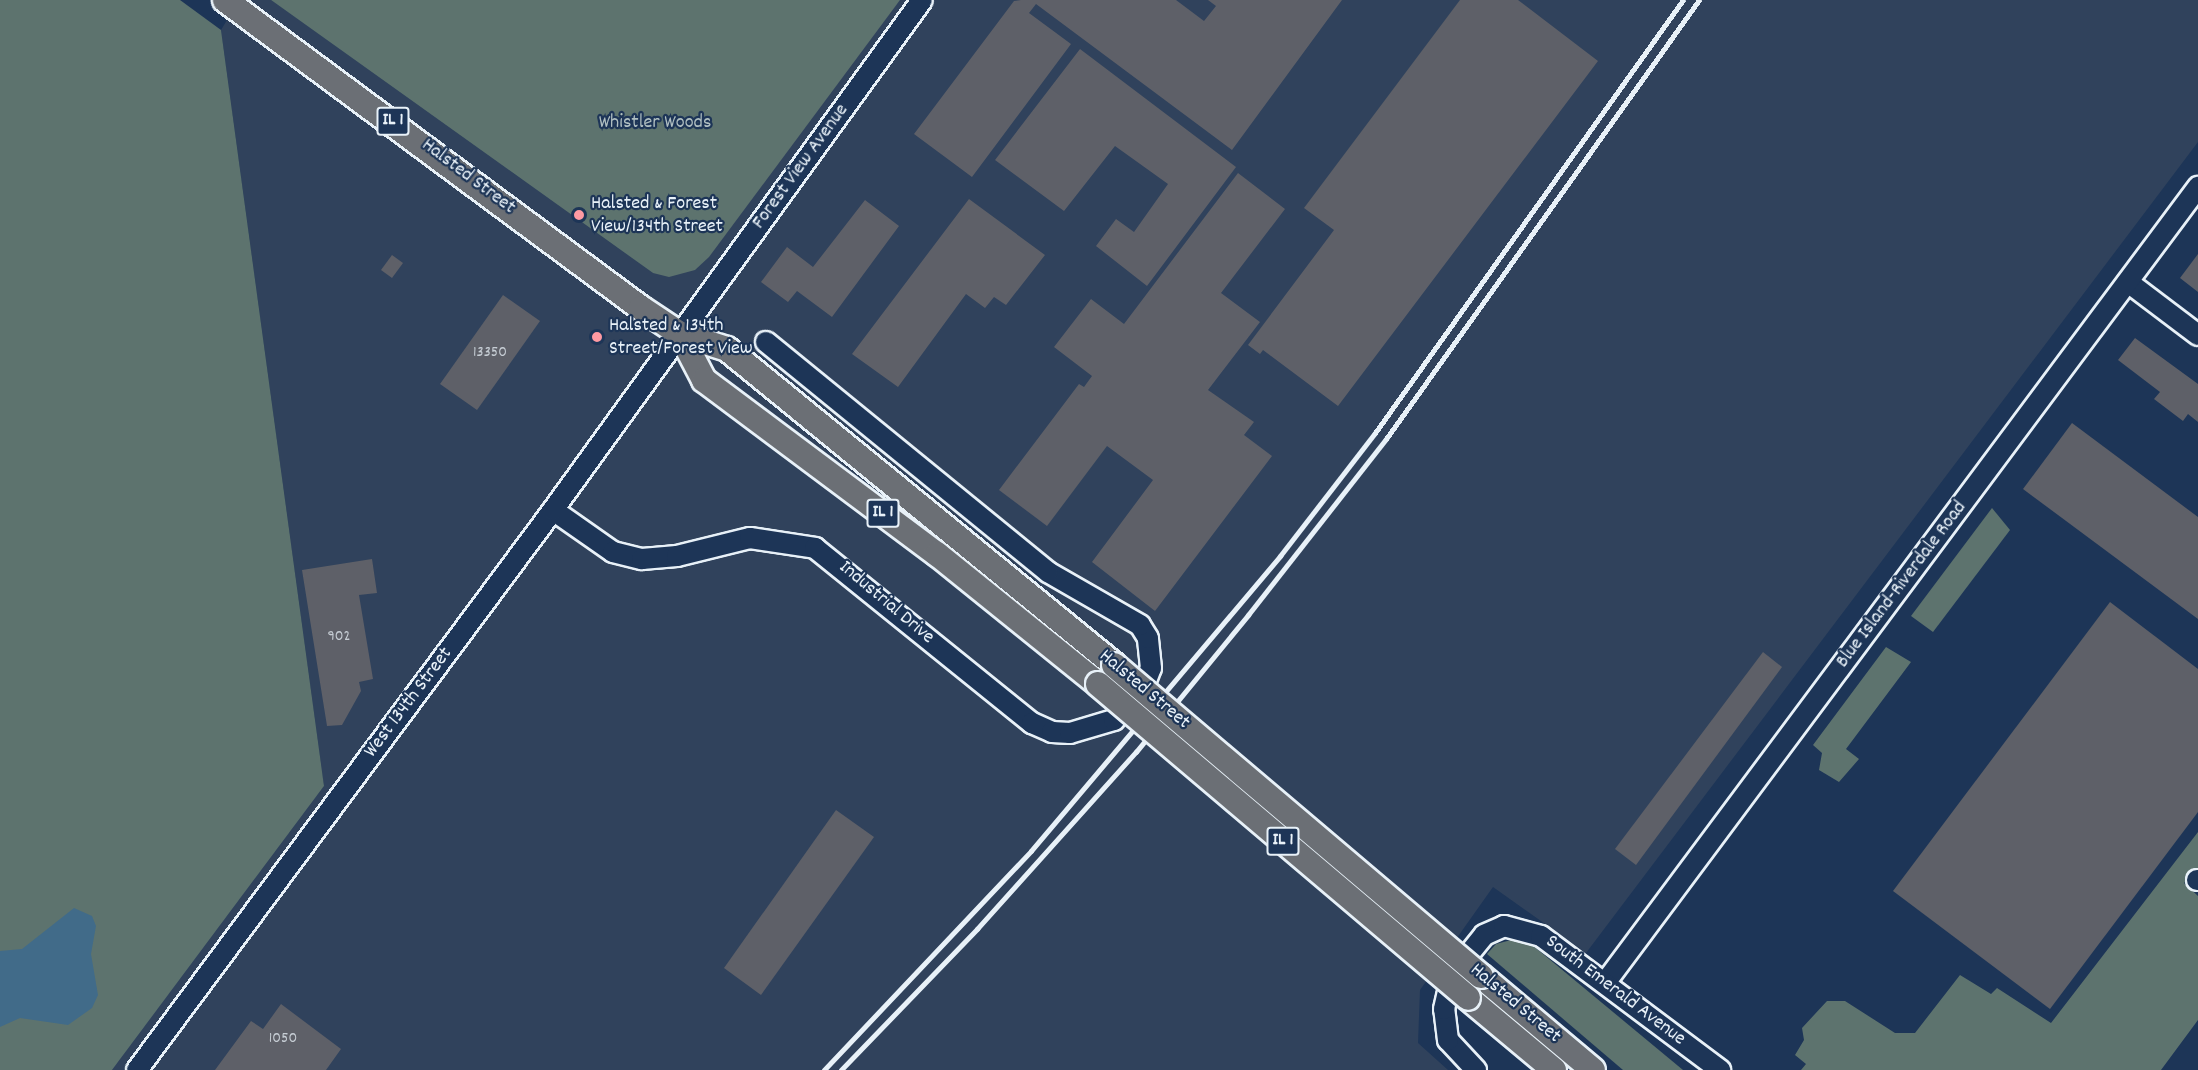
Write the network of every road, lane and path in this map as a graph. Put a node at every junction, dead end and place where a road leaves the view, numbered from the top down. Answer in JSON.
{"nodes":[{"id":1,"x":225,"y":0,"type":"edge"},
{"id":2,"x":922,"y":0,"type":"edge"},
{"id":3,"x":2198,"y":187,"type":"edge"},
{"id":4,"x":2127,"y":282,"type":"junction"},
{"id":5,"x":680,"y":334,"type":"junction"},
{"id":6,"x":2198,"y":335,"type":"edge"},
{"id":7,"x":766,"y":342,"type":"dead end"},
{"id":8,"x":553,"y":510,"type":"junction"},
{"id":9,"x":1605,"y":983,"type":"junction"},
{"id":10,"x":137,"y":1070,"type":"edge"},
{"id":11,"x":1476,"y":1070,"type":"edge"},
{"id":12,"x":1554,"y":1070,"type":"edge"},
{"id":13,"x":1593,"y":1070,"type":"edge"},
{"id":14,"x":1720,"y":1070,"type":"edge"}],
"edges":[{"from":1,"to":5,"type":"main road","name":"Halsted Street","number":"IL 1"},
{"from":2,"to":5,"type":"street","name":"Forest View Avenue"},
{"from":3,"to":4,"type":"street","name":"Blue Island-Riverdale Road"},
{"from":4,"to":6,"type":"street"},
{"from":4,"to":9,"type":"street","name":"Blue Island-Riverdale Road"},
{"from":5,"to":8,"type":"street","name":"West 134th Street"},
{"from":5,"to":12,"type":"main road","name":"Halsted Street","number":"IL 1","bridge":true},
{"from":5,"to":13,"type":"main road","name":"Halsted Street","number":"IL 1","bridge":true},
{"from":7,"to":8,"type":"street","name":"Industrial Drive"},
{"from":8,"to":10,"type":"street","name":"West 134th Street"},
{"from":9,"to":11,"type":"street","name":"South Emerald Avenue"},
{"from":9,"to":14,"type":"street","name":"South Emerald Avenue"}]}
